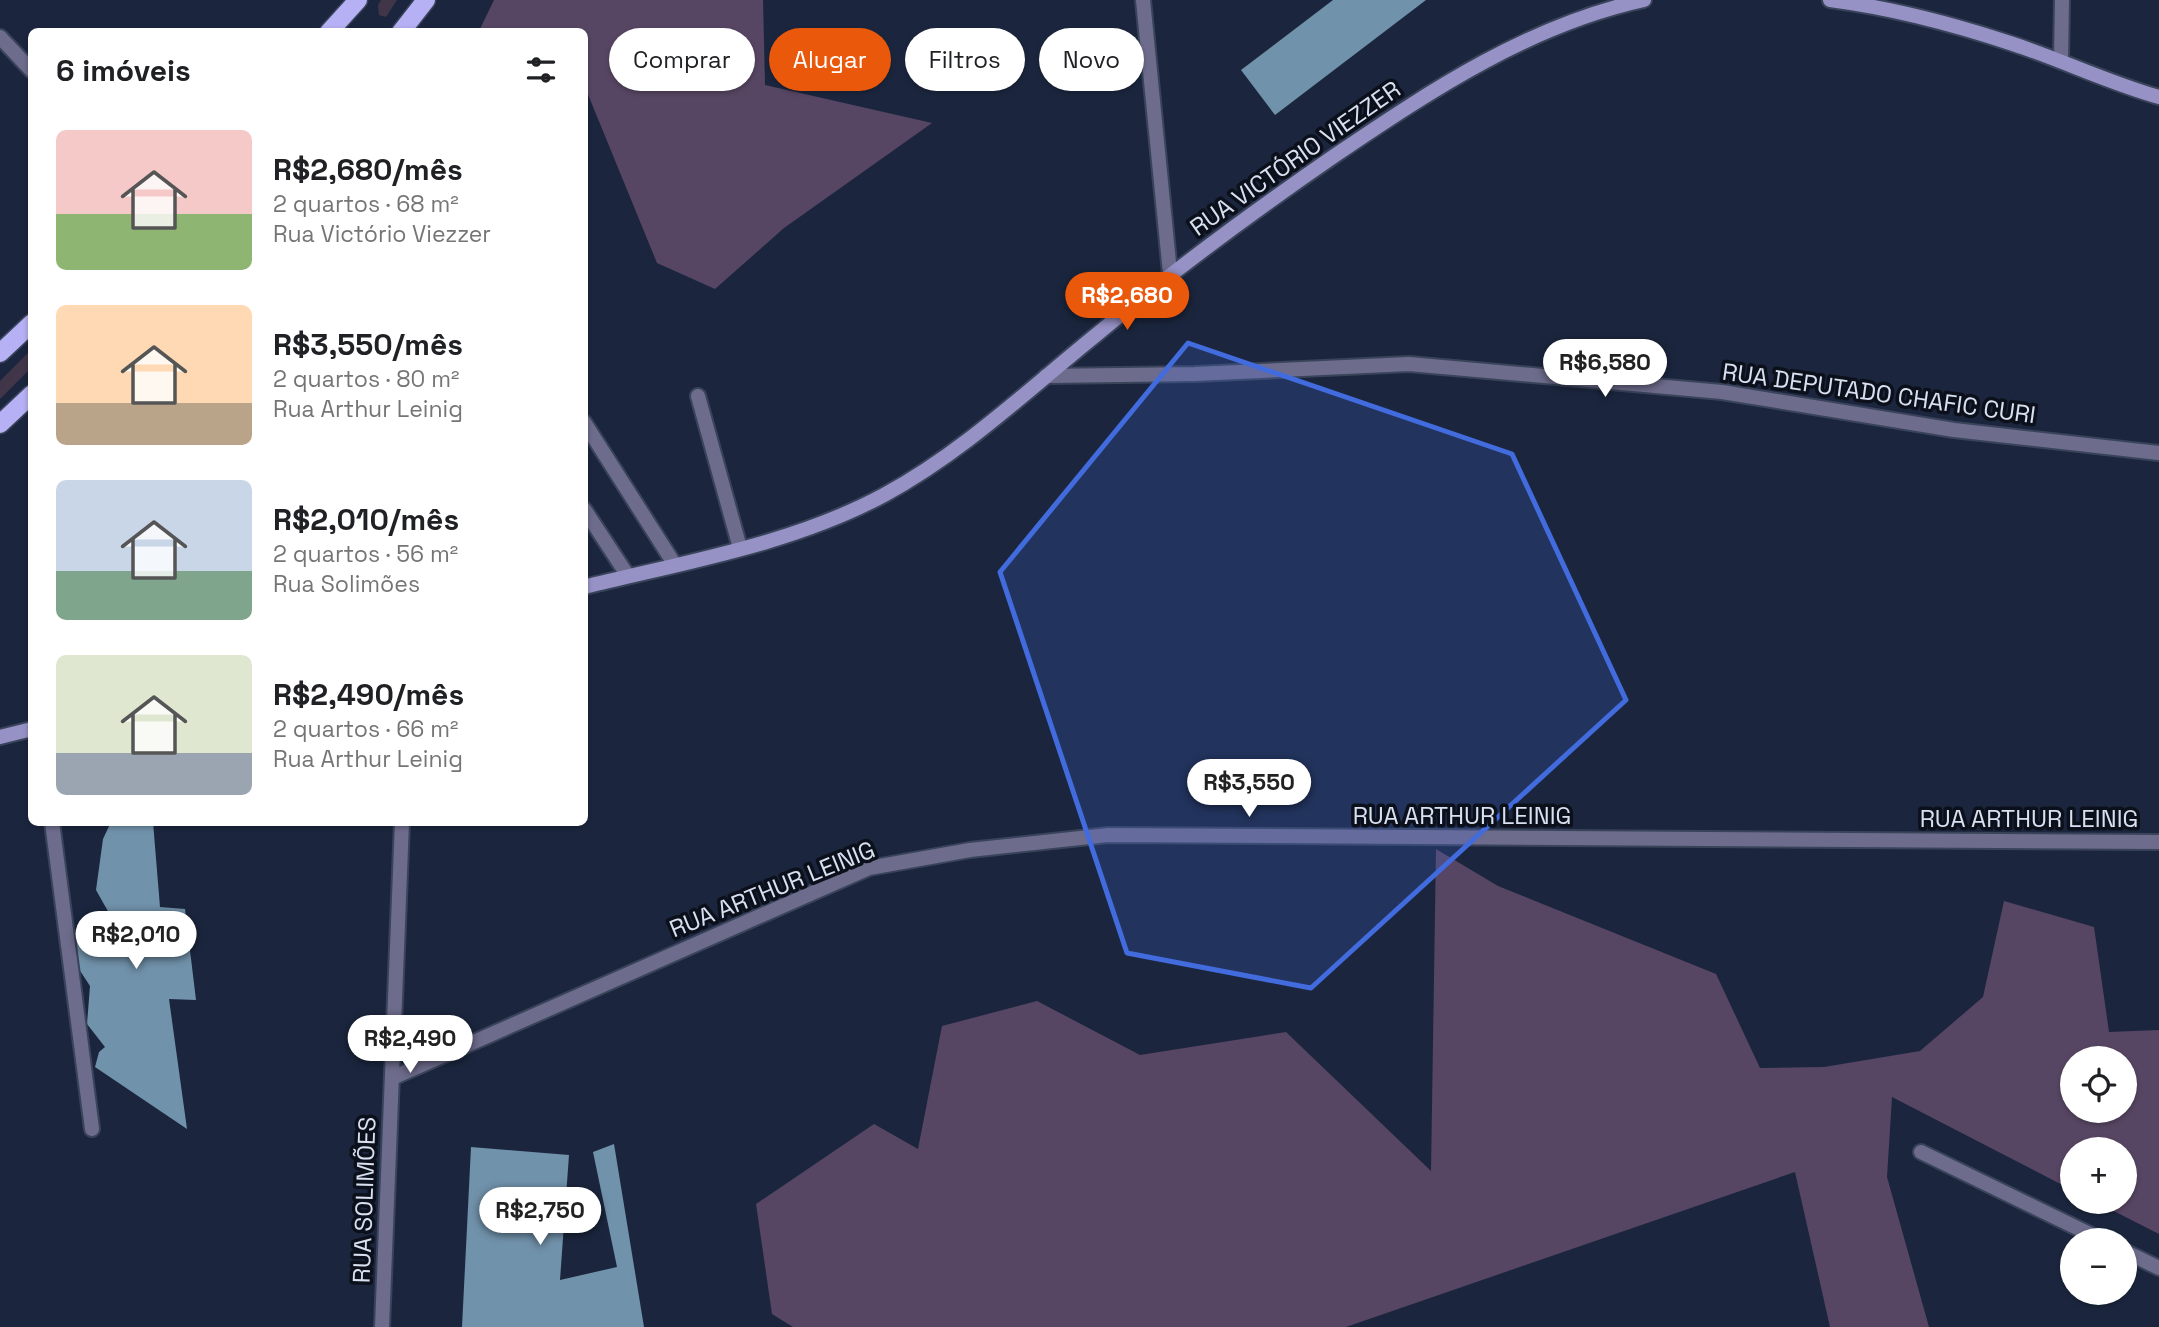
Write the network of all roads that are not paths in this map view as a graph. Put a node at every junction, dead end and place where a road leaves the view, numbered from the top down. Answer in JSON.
{"nodes":[{"id":1,"x":358,"y":0,"type":"edge"},
{"id":2,"x":426,"y":0,"type":"edge"},
{"id":3,"x":1143,"y":0,"type":"edge"},
{"id":4,"x":1644,"y":0,"type":"edge"},
{"id":5,"x":1830,"y":0,"type":"edge"},
{"id":6,"x":2062,"y":0,"type":"edge"},
{"id":7,"x":333,"y":28,"type":"edge"},
{"id":8,"x":404,"y":28,"type":"edge"},
{"id":9,"x":0,"y":37,"type":"edge"},
{"id":10,"x":2061,"y":61,"type":"junction"},
{"id":11,"x":28,"y":67,"type":"edge"},
{"id":12,"x":2159,"y":97,"type":"edge"},
{"id":13,"x":1170,"y":273,"type":"junction"},
{"id":14,"x":28,"y":327,"type":"edge"},
{"id":15,"x":0,"y":354,"type":"edge"},
{"id":16,"x":1046,"y":376,"type":"junction"},
{"id":17,"x":698,"y":396,"type":"dead end"},
{"id":18,"x":28,"y":398,"type":"edge"},
{"id":19,"x":0,"y":425,"type":"edge"},
{"id":20,"x":588,"y":428,"type":"edge"},
{"id":21,"x":2159,"y":453,"type":"edge"},
{"id":22,"x":588,"y":515,"type":"edge"},
{"id":23,"x":740,"y":548,"type":"junction"},
{"id":24,"x":675,"y":565,"type":"junction"},
{"id":25,"x":628,"y":576,"type":"junction"},
{"id":26,"x":588,"y":586,"type":"edge"},
{"id":27,"x":28,"y":730,"type":"edge"},
{"id":28,"x":0,"y":737,"type":"edge"},
{"id":29,"x":53,"y":826,"type":"edge"},
{"id":30,"x":402,"y":826,"type":"edge"},
{"id":31,"x":2159,"y":842,"type":"edge"},
{"id":32,"x":392,"y":1078,"type":"junction"},
{"id":33,"x":92,"y":1129,"type":"dead end"},
{"id":34,"x":1921,"y":1152,"type":"dead end"},
{"id":35,"x":2077,"y":1228,"type":"edge"},
{"id":36,"x":2137,"y":1257,"type":"edge"},
{"id":37,"x":2159,"y":1268,"type":"edge"},
{"id":38,"x":382,"y":1327,"type":"edge"}],
"edges":[{"from":1,"to":7,"type":"main road"},
{"from":2,"to":8,"type":"main road"},
{"from":3,"to":13,"type":"street"},
{"from":4,"to":13,"type":"street","name":"RUA VICTÓRIO VIEZZER"},
{"from":5,"to":10,"type":"street"},
{"from":6,"to":10,"type":"street"},
{"from":9,"to":11,"type":"street"},
{"from":10,"to":12,"type":"street"},
{"from":13,"to":16,"type":"street","name":"RUA VICTÓRIO VIEZZER"},
{"from":14,"to":15,"type":"main road"},
{"from":16,"to":21,"type":"street","name":"RUA DEPUTADO CHAFIC CURI"},
{"from":16,"to":23,"type":"street","name":"RUA VICTÓRIO VIEZZER"},
{"from":17,"to":23,"type":"street"},
{"from":18,"to":19,"type":"main road"},
{"from":20,"to":24,"type":"street"},
{"from":22,"to":25,"type":"street"},
{"from":23,"to":24,"type":"street","name":"RUA VICTÓRIO VIEZZER"},
{"from":24,"to":25,"type":"street","name":"RUA VICTÓRIO VIEZZER"},
{"from":25,"to":26,"type":"street","name":"RUA VICTÓRIO VIEZZER"},
{"from":27,"to":28,"type":"street"},
{"from":29,"to":33,"type":"street"},
{"from":30,"to":32,"type":"street","name":"RUA SOLIMÕES"},
{"from":31,"to":32,"type":"street","name":"RUA ARTHUR LEINIG"},
{"from":32,"to":38,"type":"street","name":"RUA SOLIMÕES"},
{"from":34,"to":35,"type":"street"},
{"from":36,"to":37,"type":"street"}]}
